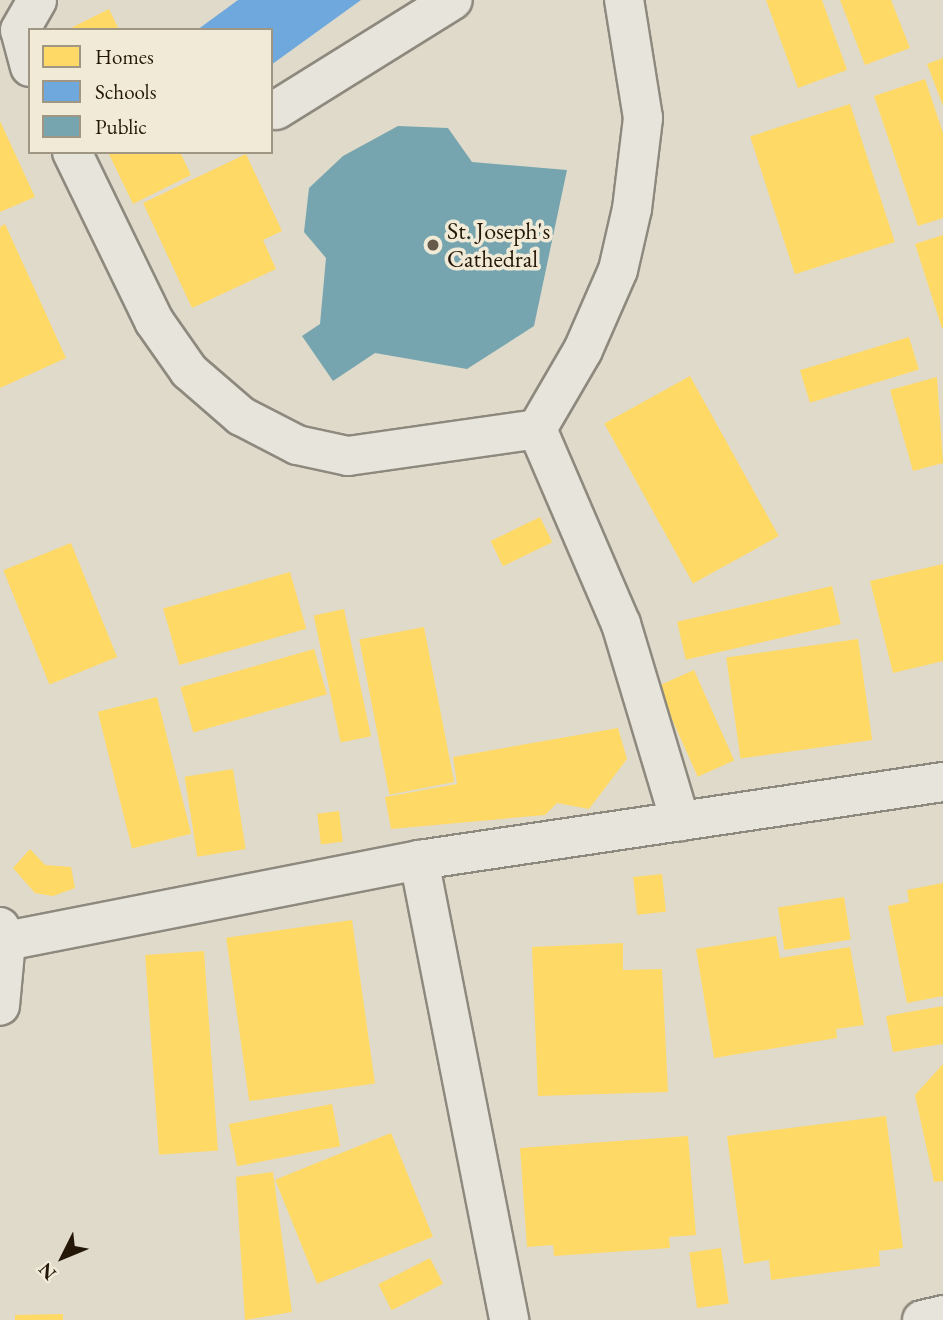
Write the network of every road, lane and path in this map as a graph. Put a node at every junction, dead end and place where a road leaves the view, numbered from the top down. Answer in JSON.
{"nodes":[{"id":1,"x":37,"y":0,"type":"edge"},
{"id":2,"x":453,"y":0,"type":"edge"},
{"id":3,"x":624,"y":0,"type":"edge"},
{"id":4,"x":28,"y":60,"type":"edge"},
{"id":5,"x":276,"y":110,"type":"dead end"},
{"id":6,"x":73,"y":154,"type":"edge"},
{"id":7,"x":537,"y":429,"type":"junction"},
{"id":8,"x":943,"y":782,"type":"edge"},
{"id":9,"x":680,"y":821,"type":"junction"},
{"id":10,"x":419,"y":860,"type":"junction"},
{"id":11,"x":3,"y":934,"type":"edge"},
{"id":12,"x":0,"y":1006,"type":"edge"},
{"id":13,"x":943,"y":1315,"type":"edge"},
{"id":14,"x":509,"y":1320,"type":"edge"},
{"id":15,"x":922,"y":1320,"type":"edge"}],
"edges":[{"from":1,"to":4,"type":"street"},
{"from":2,"to":5,"type":"street"},
{"from":3,"to":7,"type":"street"},
{"from":6,"to":7,"type":"street"},
{"from":7,"to":9,"type":"street"},
{"from":8,"to":9,"type":"street"},
{"from":9,"to":10,"type":"street"},
{"from":10,"to":11,"type":"street"},
{"from":10,"to":14,"type":"street"},
{"from":11,"to":12,"type":"street"},
{"from":13,"to":15,"type":"street"}]}
